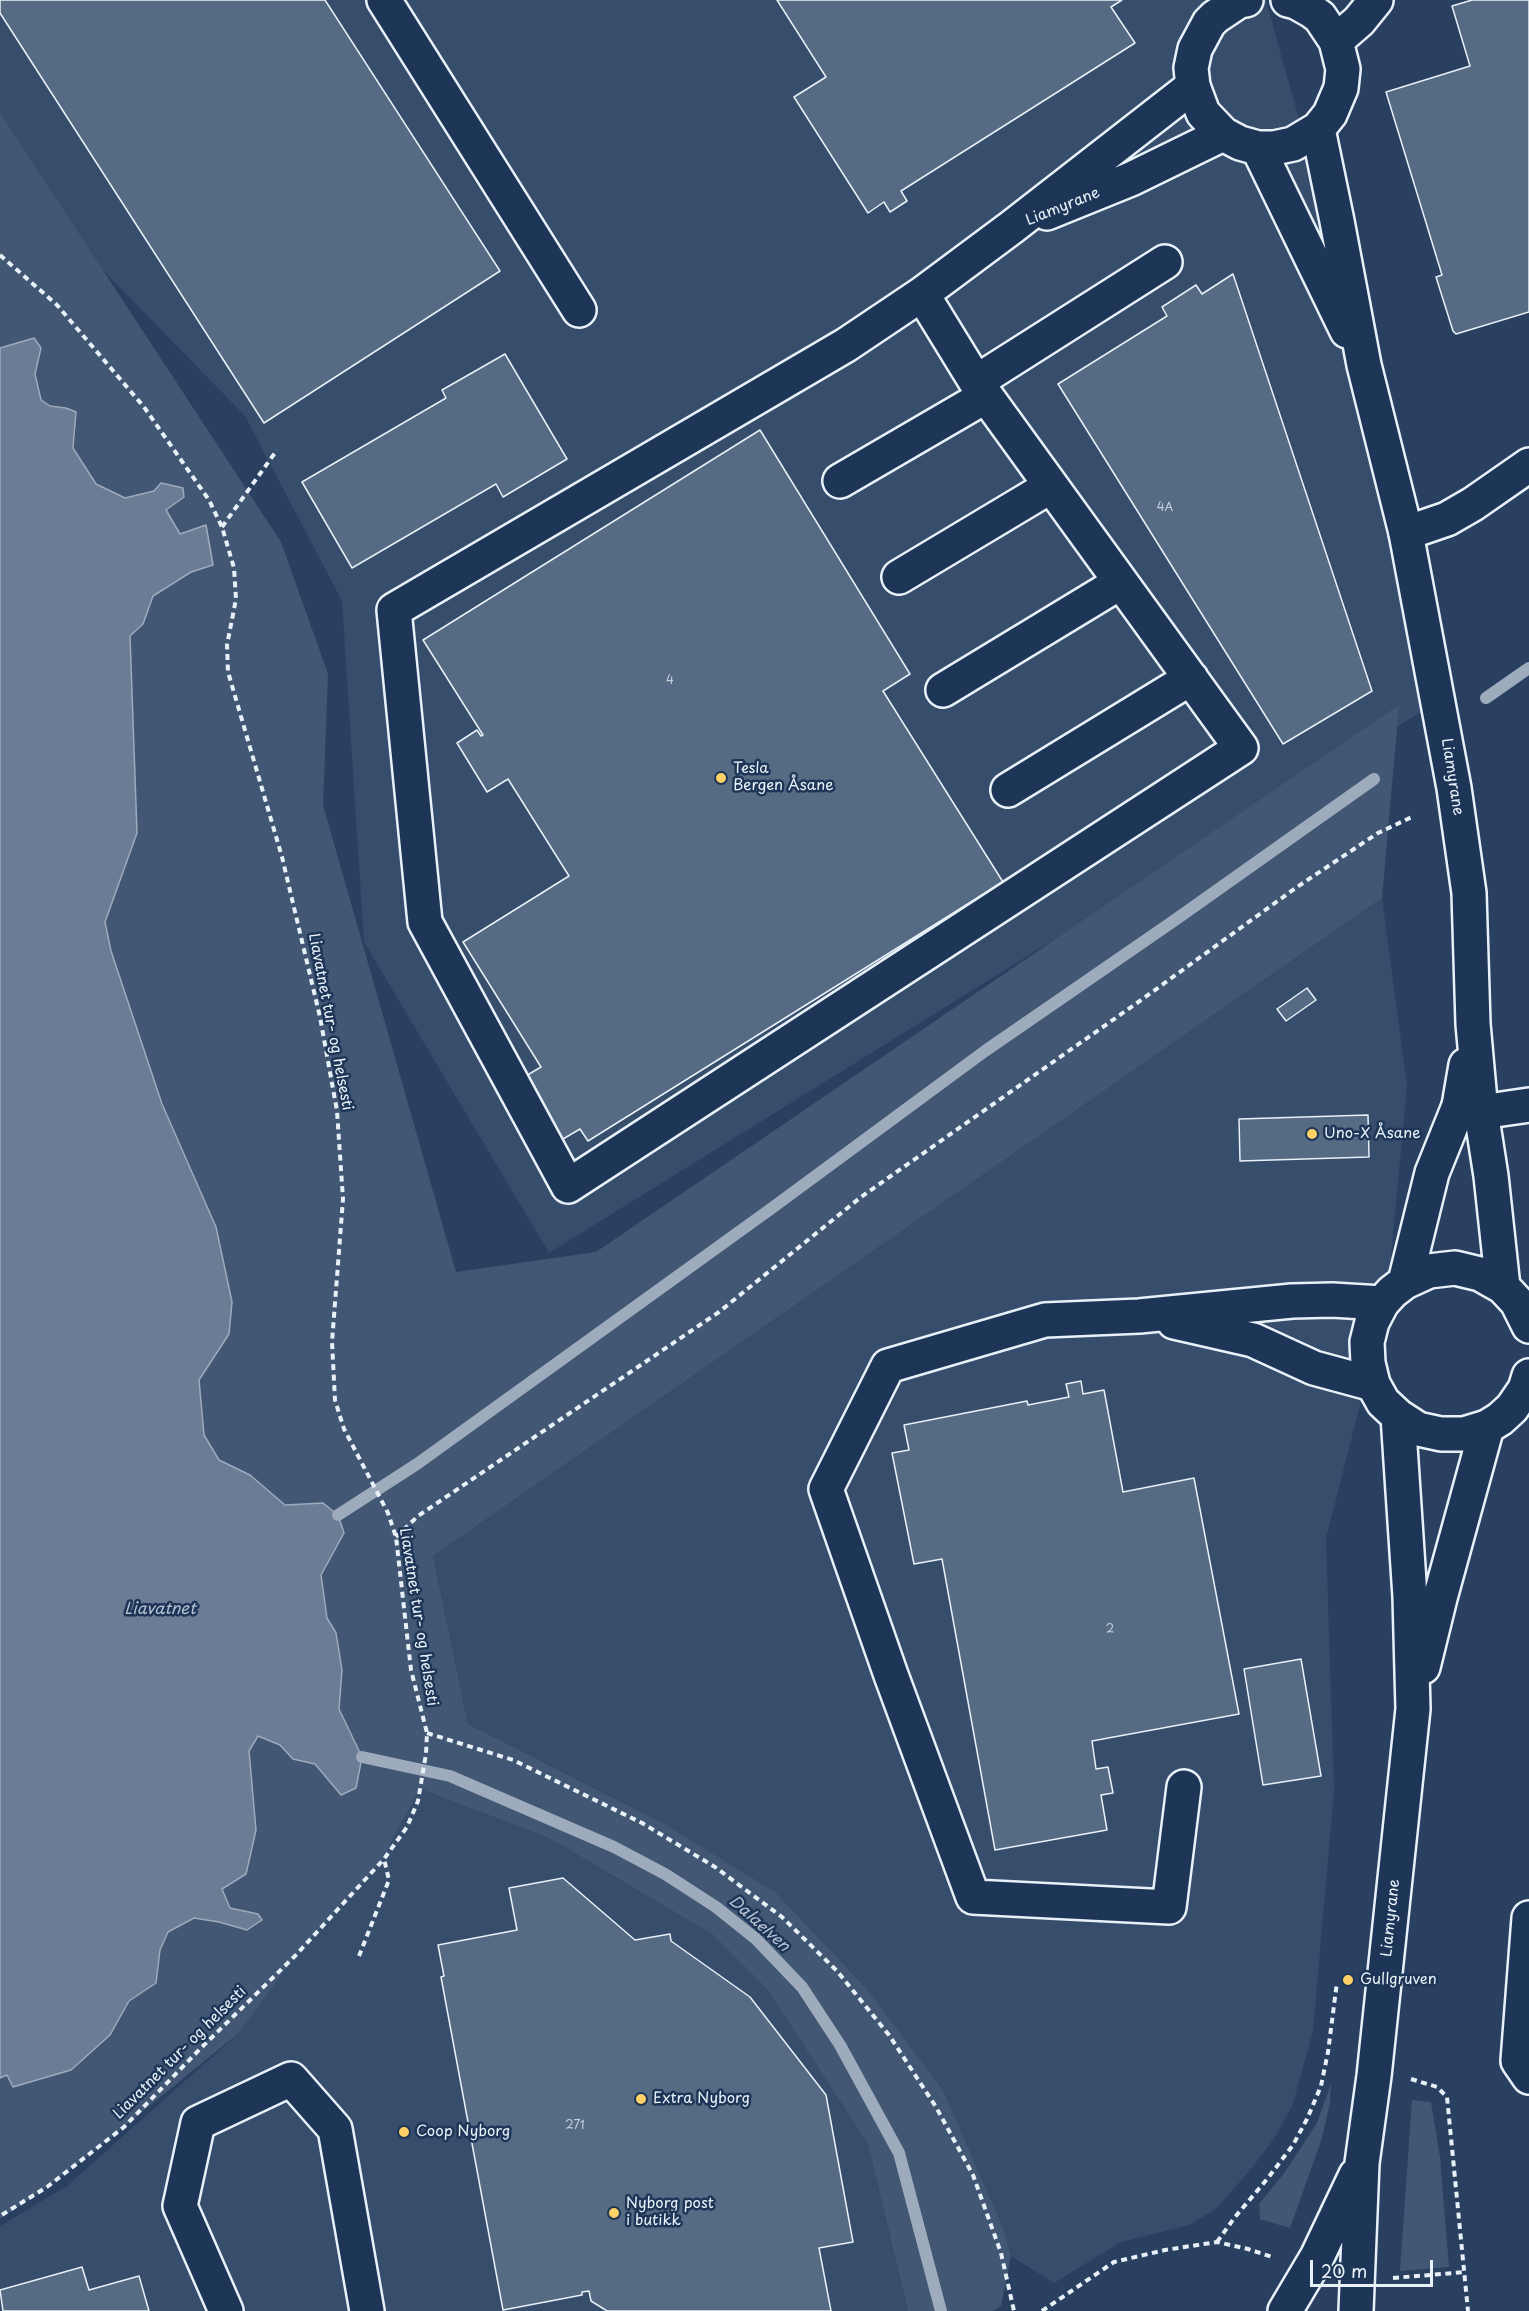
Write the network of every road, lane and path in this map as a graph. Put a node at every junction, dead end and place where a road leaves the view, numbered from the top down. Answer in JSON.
{"nodes":[{"id":1,"x":384,"y":0,"type":"edge"},
{"id":2,"x":1246,"y":0,"type":"edge"},
{"id":3,"x":1294,"y":0,"type":"edge"},
{"id":4,"x":1376,"y":0,"type":"edge"},
{"id":5,"x":1213,"y":8,"type":"edge"},
{"id":6,"x":1336,"y":41,"type":"junction"},
{"id":7,"x":1192,"y":86,"type":"junction"},
{"id":8,"x":1317,"y":129,"type":"junction"},
{"id":9,"x":1223,"y":134,"type":"junction"},
{"id":10,"x":1258,"y":148,"type":"junction"},
{"id":11,"x":1012,"y":227,"type":"junction"},
{"id":12,"x":0,"y":255,"type":"edge"},
{"id":13,"x":1165,"y":262,"type":"dead end"},
{"id":14,"x":922,"y":294,"type":"junction"},
{"id":15,"x":579,"y":310,"type":"dead end"},
{"id":16,"x":1364,"y":365,"type":"junction"},
{"id":17,"x":981,"y":389,"type":"junction"},
{"id":18,"x":277,"y":450,"type":"dead end"},
{"id":19,"x":1529,"y":465,"type":"edge"},
{"id":20,"x":840,"y":481,"type":"dead end"},
{"id":21,"x":1051,"y":486,"type":"junction"},
{"id":22,"x":222,"y":527,"type":"junction"},
{"id":23,"x":1406,"y":533,"type":"junction"},
{"id":24,"x":899,"y":577,"type":"dead end"},
{"id":25,"x":1121,"y":582,"type":"junction"},
{"id":26,"x":1191,"y":678,"type":"junction"},
{"id":27,"x":943,"y":690,"type":"dead end"},
{"id":28,"x":1008,"y":790,"type":"dead end"},
{"id":29,"x":1414,"y":816,"type":"dead end"},
{"id":30,"x":1529,"y":1105,"type":"edge"},
{"id":31,"x":1470,"y":1109,"type":"junction"},
{"id":32,"x":1503,"y":1287,"type":"junction"},
{"id":33,"x":1394,"y":1292,"type":"junction"},
{"id":34,"x":1146,"y":1316,"type":"junction"},
{"id":35,"x":1528,"y":1322,"type":"edge"},
{"id":36,"x":1529,"y":1376,"type":"edge"},
{"id":37,"x":1373,"y":1383,"type":"junction"},
{"id":38,"x":1509,"y":1414,"type":"edge"},
{"id":39,"x":1398,"y":1416,"type":"junction"},
{"id":40,"x":396,"y":1537,"type":"junction"},
{"id":41,"x":1413,"y":1709,"type":"junction"},
{"id":42,"x":427,"y":1733,"type":"junction"},
{"id":43,"x":1184,"y":1787,"type":"dead end"},
{"id":44,"x":384,"y":1859,"type":"junction"},
{"id":45,"x":1529,"y":1918,"type":"edge"},
{"id":46,"x":359,"y":1956,"type":"dead end"},
{"id":47,"x":1337,"y":1982,"type":"dead end"},
{"id":48,"x":1523,"y":2069,"type":"edge"},
{"id":49,"x":1404,"y":2077,"type":"dead end"},
{"id":50,"x":1362,"y":2163,"type":"junction"},
{"id":51,"x":0,"y":2216,"type":"edge"},
{"id":52,"x":1217,"y":2242,"type":"junction"},
{"id":53,"x":1272,"y":2257,"type":"dead end"},
{"id":54,"x":1465,"y":2272,"type":"junction"},
{"id":55,"x":1397,"y":2278,"type":"dead end"},
{"id":56,"x":226,"y":2311,"type":"edge"},
{"id":57,"x":367,"y":2311,"type":"edge"},
{"id":58,"x":1014,"y":2311,"type":"edge"},
{"id":59,"x":1042,"y":2311,"type":"edge"},
{"id":60,"x":1285,"y":2311,"type":"edge"},
{"id":61,"x":1356,"y":2311,"type":"edge"},
{"id":62,"x":1468,"y":2311,"type":"edge"}],
"edges":[{"from":1,"to":15,"type":"main road"},
{"from":2,"to":5,"type":"main road"},
{"from":3,"to":6,"type":"main road"},
{"from":4,"to":6,"type":"main road"},
{"from":5,"to":7,"type":"main road"},
{"from":6,"to":8,"type":"main road"},
{"from":7,"to":9,"type":"main road"},
{"from":7,"to":11,"type":"main road","name":"Liamyrane"},
{"from":8,"to":10,"type":"main road"},
{"from":8,"to":16,"type":"main road","name":"Liamyrane"},
{"from":9,"to":10,"type":"main road"},
{"from":9,"to":11,"type":"main road","name":"Liamyrane"},
{"from":10,"to":16,"type":"main road","name":"Liamyrane"},
{"from":11,"to":14,"type":"main road"},
{"from":12,"to":22,"type":"path","name":"Liavatnet tur- og helsesti"},
{"from":13,"to":17,"type":"main road"},
{"from":14,"to":17,"type":"main road"},
{"from":14,"to":26,"type":"main road"},
{"from":16,"to":23,"type":"main road","name":"Liamyrane"},
{"from":17,"to":20,"type":"main road"},
{"from":17,"to":21,"type":"main road"},
{"from":18,"to":22,"type":"path"},
{"from":19,"to":23,"type":"main road"},
{"from":21,"to":24,"type":"main road"},
{"from":21,"to":25,"type":"main road"},
{"from":22,"to":40,"type":"path","name":"Liavatnet tur- og helsesti"},
{"from":23,"to":31,"type":"main road","name":"Liamyrane"},
{"from":25,"to":26,"type":"main road"},
{"from":25,"to":27,"type":"main road"},
{"from":26,"to":28,"type":"main road"},
{"from":29,"to":40,"type":"path"},
{"from":30,"to":31,"type":"main road"},
{"from":31,"to":32,"type":"main road","name":"Liamyrane"},
{"from":31,"to":33,"type":"main road","name":"Liamyrane"},
{"from":32,"to":33,"type":"main road"},
{"from":32,"to":35,"type":"main road"},
{"from":33,"to":34,"type":"main road"},
{"from":33,"to":37,"type":"main road","name":"Liamyrane"},
{"from":34,"to":37,"type":"main road"},
{"from":34,"to":43,"type":"main road"},
{"from":36,"to":38,"type":"main road","name":"Liamyrane"},
{"from":37,"to":39,"type":"main road"},
{"from":38,"to":39,"type":"main road"},
{"from":38,"to":41,"type":"main road","name":"Liamyrane"},
{"from":39,"to":41,"type":"main road","name":"Liamyrane"},
{"from":40,"to":42,"type":"path","name":"Liavatnet tur- og helsesti"},
{"from":41,"to":50,"type":"main road","name":"Liamyrane"},
{"from":42,"to":44,"type":"path","name":"Liavatnet tur- og helsesti"},
{"from":42,"to":58,"type":"path"},
{"from":44,"to":46,"type":"path"},
{"from":44,"to":51,"type":"path","name":"Liavatnet tur- og helsesti"},
{"from":45,"to":48,"type":"main road"},
{"from":47,"to":52,"type":"path"},
{"from":49,"to":54,"type":"path"},
{"from":50,"to":60,"type":"main road","name":"Liamyrane"},
{"from":50,"to":61,"type":"main road","name":"Liamyrane"},
{"from":52,"to":53,"type":"path"},
{"from":52,"to":59,"type":"path"},
{"from":54,"to":55,"type":"path"},
{"from":54,"to":62,"type":"path"},
{"from":56,"to":57,"type":"main road"}]}
